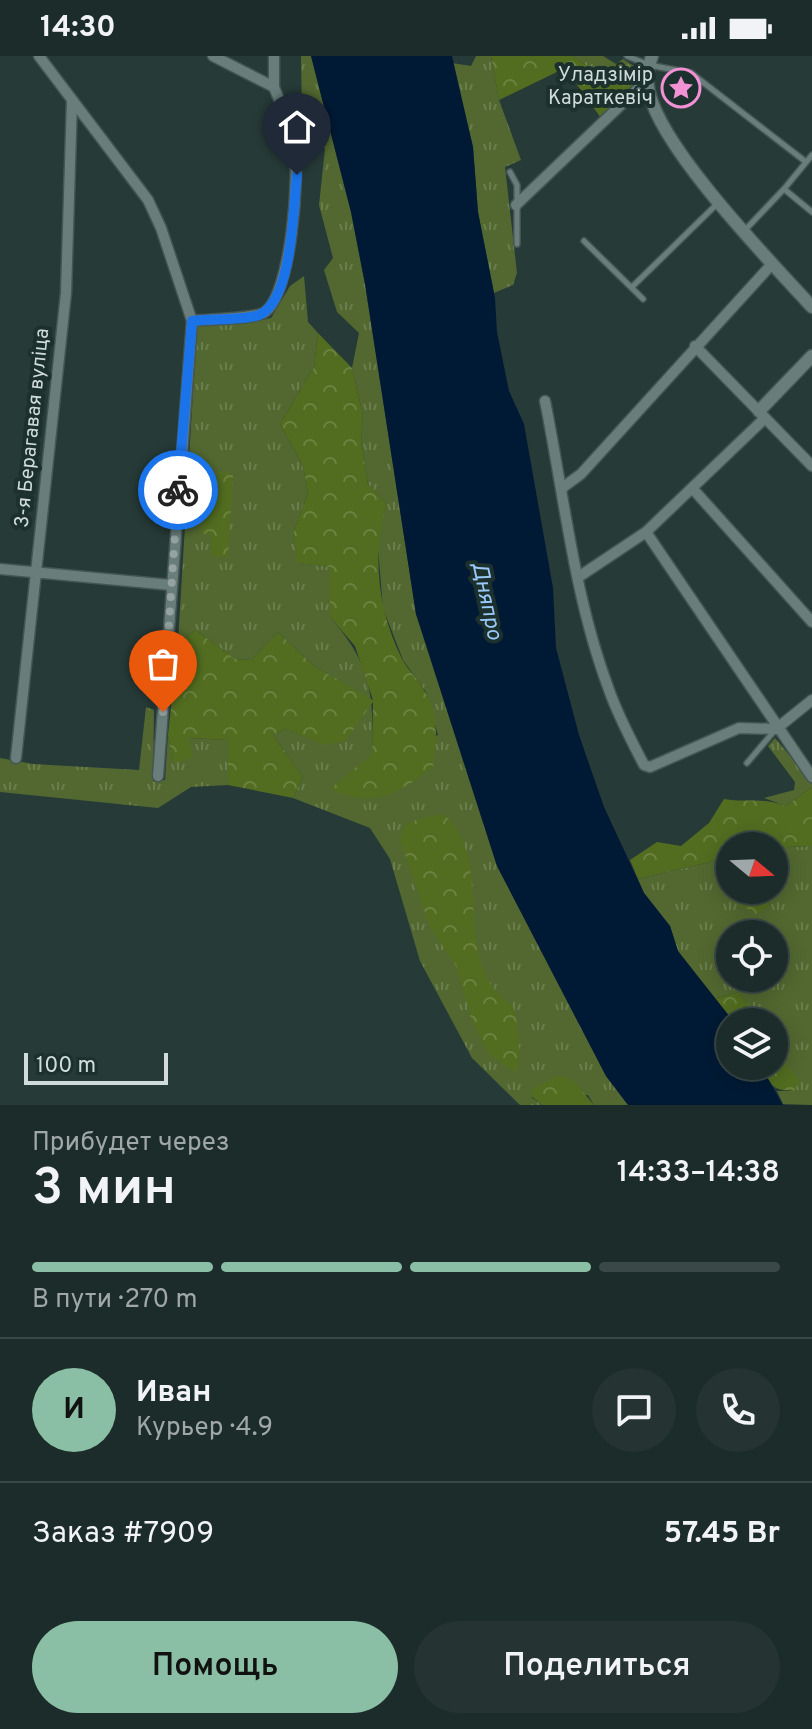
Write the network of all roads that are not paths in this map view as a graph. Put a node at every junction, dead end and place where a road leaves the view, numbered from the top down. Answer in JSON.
{"nodes":[{"id":1,"x":39,"y":56,"type":"edge"},
{"id":2,"x":213,"y":56,"type":"edge"},
{"id":3,"x":274,"y":56,"type":"edge"},
{"id":4,"x":627,"y":56,"type":"edge"},
{"id":5,"x":227,"y":60,"type":"edge"},
{"id":6,"x":651,"y":61,"type":"edge"},
{"id":7,"x":647,"y":80,"type":"junction"},
{"id":8,"x":274,"y":87,"type":"junction"},
{"id":9,"x":72,"y":100,"type":"junction"},
{"id":10,"x":812,"y":155,"type":"edge"},
{"id":11,"x":806,"y":162,"type":"junction"},
{"id":12,"x":510,"y":172,"type":"dead end"},
{"id":13,"x":784,"y":189,"type":"junction"},
{"id":14,"x":719,"y":202,"type":"junction"},
{"id":15,"x":516,"y":205,"type":"junction"},
{"id":16,"x":812,"y":212,"type":"edge"},
{"id":17,"x":744,"y":230,"type":"junction"},
{"id":18,"x":584,"y":241,"type":"dead end"},
{"id":19,"x":517,"y":244,"type":"dead end"},
{"id":20,"x":772,"y":264,"type":"junction"},
{"id":21,"x":632,"y":287,"type":"junction"},
{"id":22,"x":643,"y":299,"type":"dead end"},
{"id":23,"x":812,"y":307,"type":"edge"},
{"id":24,"x":192,"y":321,"type":"junction"},
{"id":25,"x":695,"y":346,"type":"junction"},
{"id":26,"x":812,"y":356,"type":"edge"},
{"id":27,"x":545,"y":401,"type":"dead end"},
{"id":28,"x":762,"y":414,"type":"junction"},
{"id":29,"x":812,"y":466,"type":"edge"},
{"id":30,"x":562,"y":488,"type":"junction"},
{"id":31,"x":693,"y":489,"type":"junction"},
{"id":32,"x":646,"y":532,"type":"junction"},
{"id":33,"x":0,"y":569,"type":"edge"},
{"id":34,"x":36,"y":573,"type":"junction"},
{"id":35,"x":580,"y":576,"type":"junction"},
{"id":36,"x":171,"y":585,"type":"junction"},
{"id":37,"x":812,"y":622,"type":"edge"},
{"id":38,"x":812,"y":700,"type":"edge"},
{"id":39,"x":776,"y":729,"type":"junction"},
{"id":40,"x":16,"y":758,"type":"dead end"},
{"id":41,"x":747,"y":763,"type":"dead end"},
{"id":42,"x":158,"y":776,"type":"dead end"},
{"id":43,"x":812,"y":777,"type":"edge"}],
"edges":[{"from":1,"to":9,"type":"street"},
{"from":2,"to":5,"type":"street"},
{"from":3,"to":8,"type":"street"},
{"from":4,"to":6,"type":"lane"},
{"from":5,"to":8,"type":"street"},
{"from":6,"to":7,"type":"street"},
{"from":6,"to":11,"type":"lane"},
{"from":7,"to":14,"type":"street"},
{"from":7,"to":15,"type":"street"},
{"from":8,"to":24,"type":"street"},
{"from":9,"to":24,"type":"street"},
{"from":9,"to":34,"type":"street","name":"3-я Берагавая вуліца"},
{"from":10,"to":11,"type":"lane"},
{"from":11,"to":13,"type":"lane"},
{"from":12,"to":15,"type":"lane"},
{"from":13,"to":16,"type":"lane"},
{"from":13,"to":17,"type":"lane"},
{"from":14,"to":17,"type":"street"},
{"from":14,"to":21,"type":"lane"},
{"from":15,"to":19,"type":"lane"},
{"from":17,"to":20,"type":"street"},
{"from":18,"to":21,"type":"lane"},
{"from":20,"to":23,"type":"street"},
{"from":20,"to":25,"type":"street"},
{"from":21,"to":22,"type":"lane"},
{"from":24,"to":36,"type":"street"},
{"from":25,"to":28,"type":"street"},
{"from":25,"to":30,"type":"street"},
{"from":26,"to":28,"type":"street"},
{"from":27,"to":30,"type":"street"},
{"from":28,"to":29,"type":"street"},
{"from":28,"to":31,"type":"street"},
{"from":30,"to":35,"type":"street"},
{"from":31,"to":32,"type":"street"},
{"from":31,"to":37,"type":"street"},
{"from":32,"to":35,"type":"street"},
{"from":32,"to":39,"type":"street"},
{"from":33,"to":34,"type":"street"},
{"from":34,"to":36,"type":"street"},
{"from":34,"to":40,"type":"street","name":"3-я Берагавая вуліца"},
{"from":35,"to":39,"type":"street"},
{"from":36,"to":42,"type":"street"},
{"from":38,"to":39,"type":"street"},
{"from":39,"to":41,"type":"lane"},
{"from":39,"to":43,"type":"street"}]}
